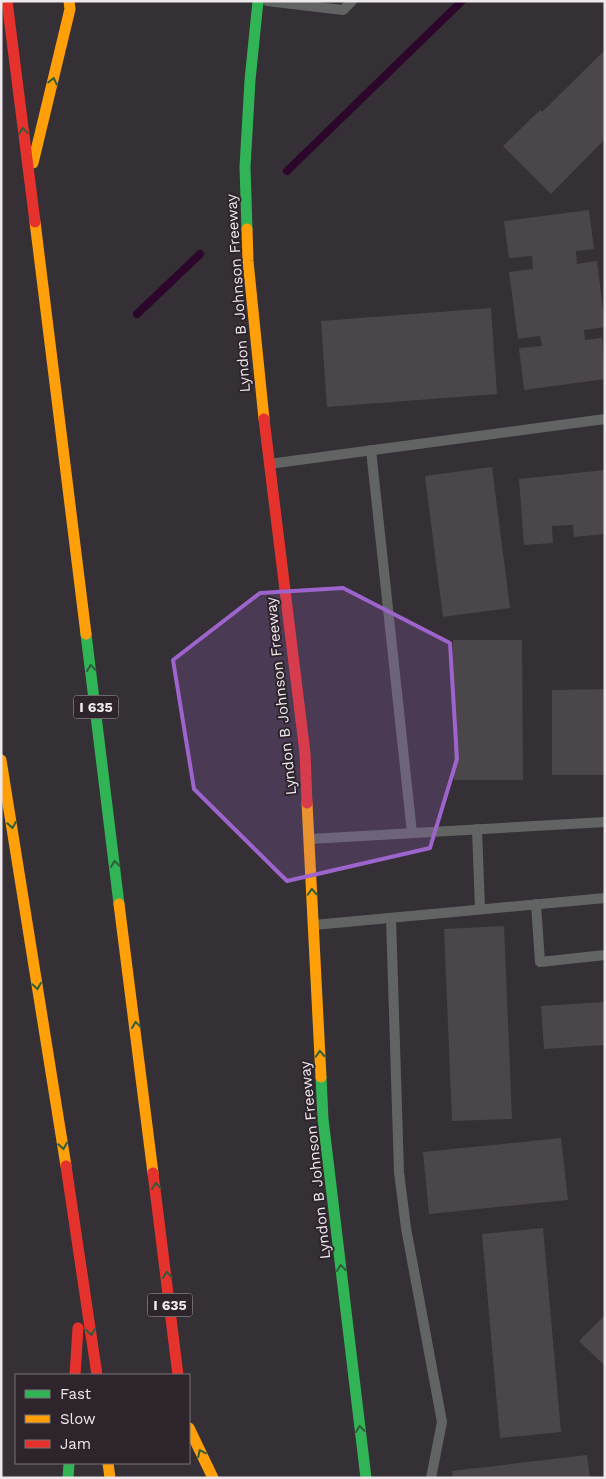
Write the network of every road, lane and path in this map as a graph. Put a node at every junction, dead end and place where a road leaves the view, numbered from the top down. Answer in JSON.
{"nodes":[{"id":1,"x":7,"y":1,"type":"edge"},
{"id":2,"x":69,"y":1,"type":"edge"},
{"id":3,"x":258,"y":1,"type":"edge"},
{"id":4,"x":267,"y":1,"type":"edge"},
{"id":5,"x":352,"y":1,"type":"edge"},
{"id":6,"x":344,"y":6,"type":"edge"},
{"id":7,"x":30,"y":180,"type":"junction"},
{"id":8,"x":605,"y":419,"type":"edge"},
{"id":9,"x":371,"y":450,"type":"junction"},
{"id":10,"x":268,"y":464,"type":"junction"},
{"id":11,"x":1,"y":760,"type":"edge"},
{"id":12,"x":605,"y":822,"type":"edge"},
{"id":13,"x":477,"y":829,"type":"junction"},
{"id":14,"x":412,"y":833,"type":"junction"},
{"id":15,"x":309,"y":839,"type":"junction"},
{"id":16,"x":605,"y":898,"type":"edge"},
{"id":17,"x":536,"y":904,"type":"junction"},
{"id":18,"x":480,"y":909,"type":"junction"},
{"id":19,"x":391,"y":918,"type":"junction"},
{"id":20,"x":313,"y":925,"type":"junction"},
{"id":21,"x":605,"y":955,"type":"edge"},
{"id":22,"x":82,"y":1267,"type":"junction"},
{"id":23,"x":75,"y":1374,"type":"edge"},
{"id":24,"x":96,"y":1374,"type":"edge"},
{"id":25,"x":178,"y":1374,"type":"edge"},
{"id":26,"x":190,"y":1430,"type":"edge"},
{"id":27,"x":69,"y":1464,"type":"edge"},
{"id":28,"x":108,"y":1464,"type":"edge"},
{"id":29,"x":68,"y":1478,"type":"edge"},
{"id":30,"x":110,"y":1478,"type":"edge"},
{"id":31,"x":213,"y":1478,"type":"edge"},
{"id":32,"x":366,"y":1478,"type":"edge"},
{"id":33,"x":431,"y":1478,"type":"edge"}],
"edges":[{"from":7,"to":1,"type":"main road","number":"I 635","one_way":true},
{"from":7,"to":2,"type":"main road","one_way":true},
{"from":3,"to":10,"type":"main road","name":"Lyndon B Johnson Freeway"},
{"from":4,"to":6,"type":"lane"},
{"from":5,"to":6,"type":"lane"},
{"from":25,"to":7,"type":"main road","number":"I 635","one_way":true},
{"from":8,"to":9,"type":"lane"},
{"from":9,"to":10,"type":"lane"},
{"from":9,"to":14,"type":"lane"},
{"from":10,"to":15,"type":"main road","name":"Lyndon B Johnson Freeway"},
{"from":11,"to":22,"type":"main road","one_way":true},
{"from":12,"to":13,"type":"lane"},
{"from":13,"to":14,"type":"lane"},
{"from":13,"to":18,"type":"lane"},
{"from":14,"to":15,"type":"lane"},
{"from":20,"to":15,"type":"main road","name":"Lyndon B Johnson Freeway","one_way":true},
{"from":16,"to":17,"type":"lane"},
{"from":17,"to":18,"type":"lane"},
{"from":17,"to":21,"type":"lane"},
{"from":18,"to":19,"type":"lane"},
{"from":19,"to":20,"type":"lane"},
{"from":19,"to":33,"type":"lane"},
{"from":32,"to":20,"type":"main road","name":"Lyndon B Johnson Freeway","one_way":true},
{"from":22,"to":23,"type":"main road"},
{"from":22,"to":24,"type":"main road","one_way":true},
{"from":31,"to":26,"type":"main road","one_way":true},
{"from":27,"to":29,"type":"main road"},
{"from":28,"to":30,"type":"main road"}]}
